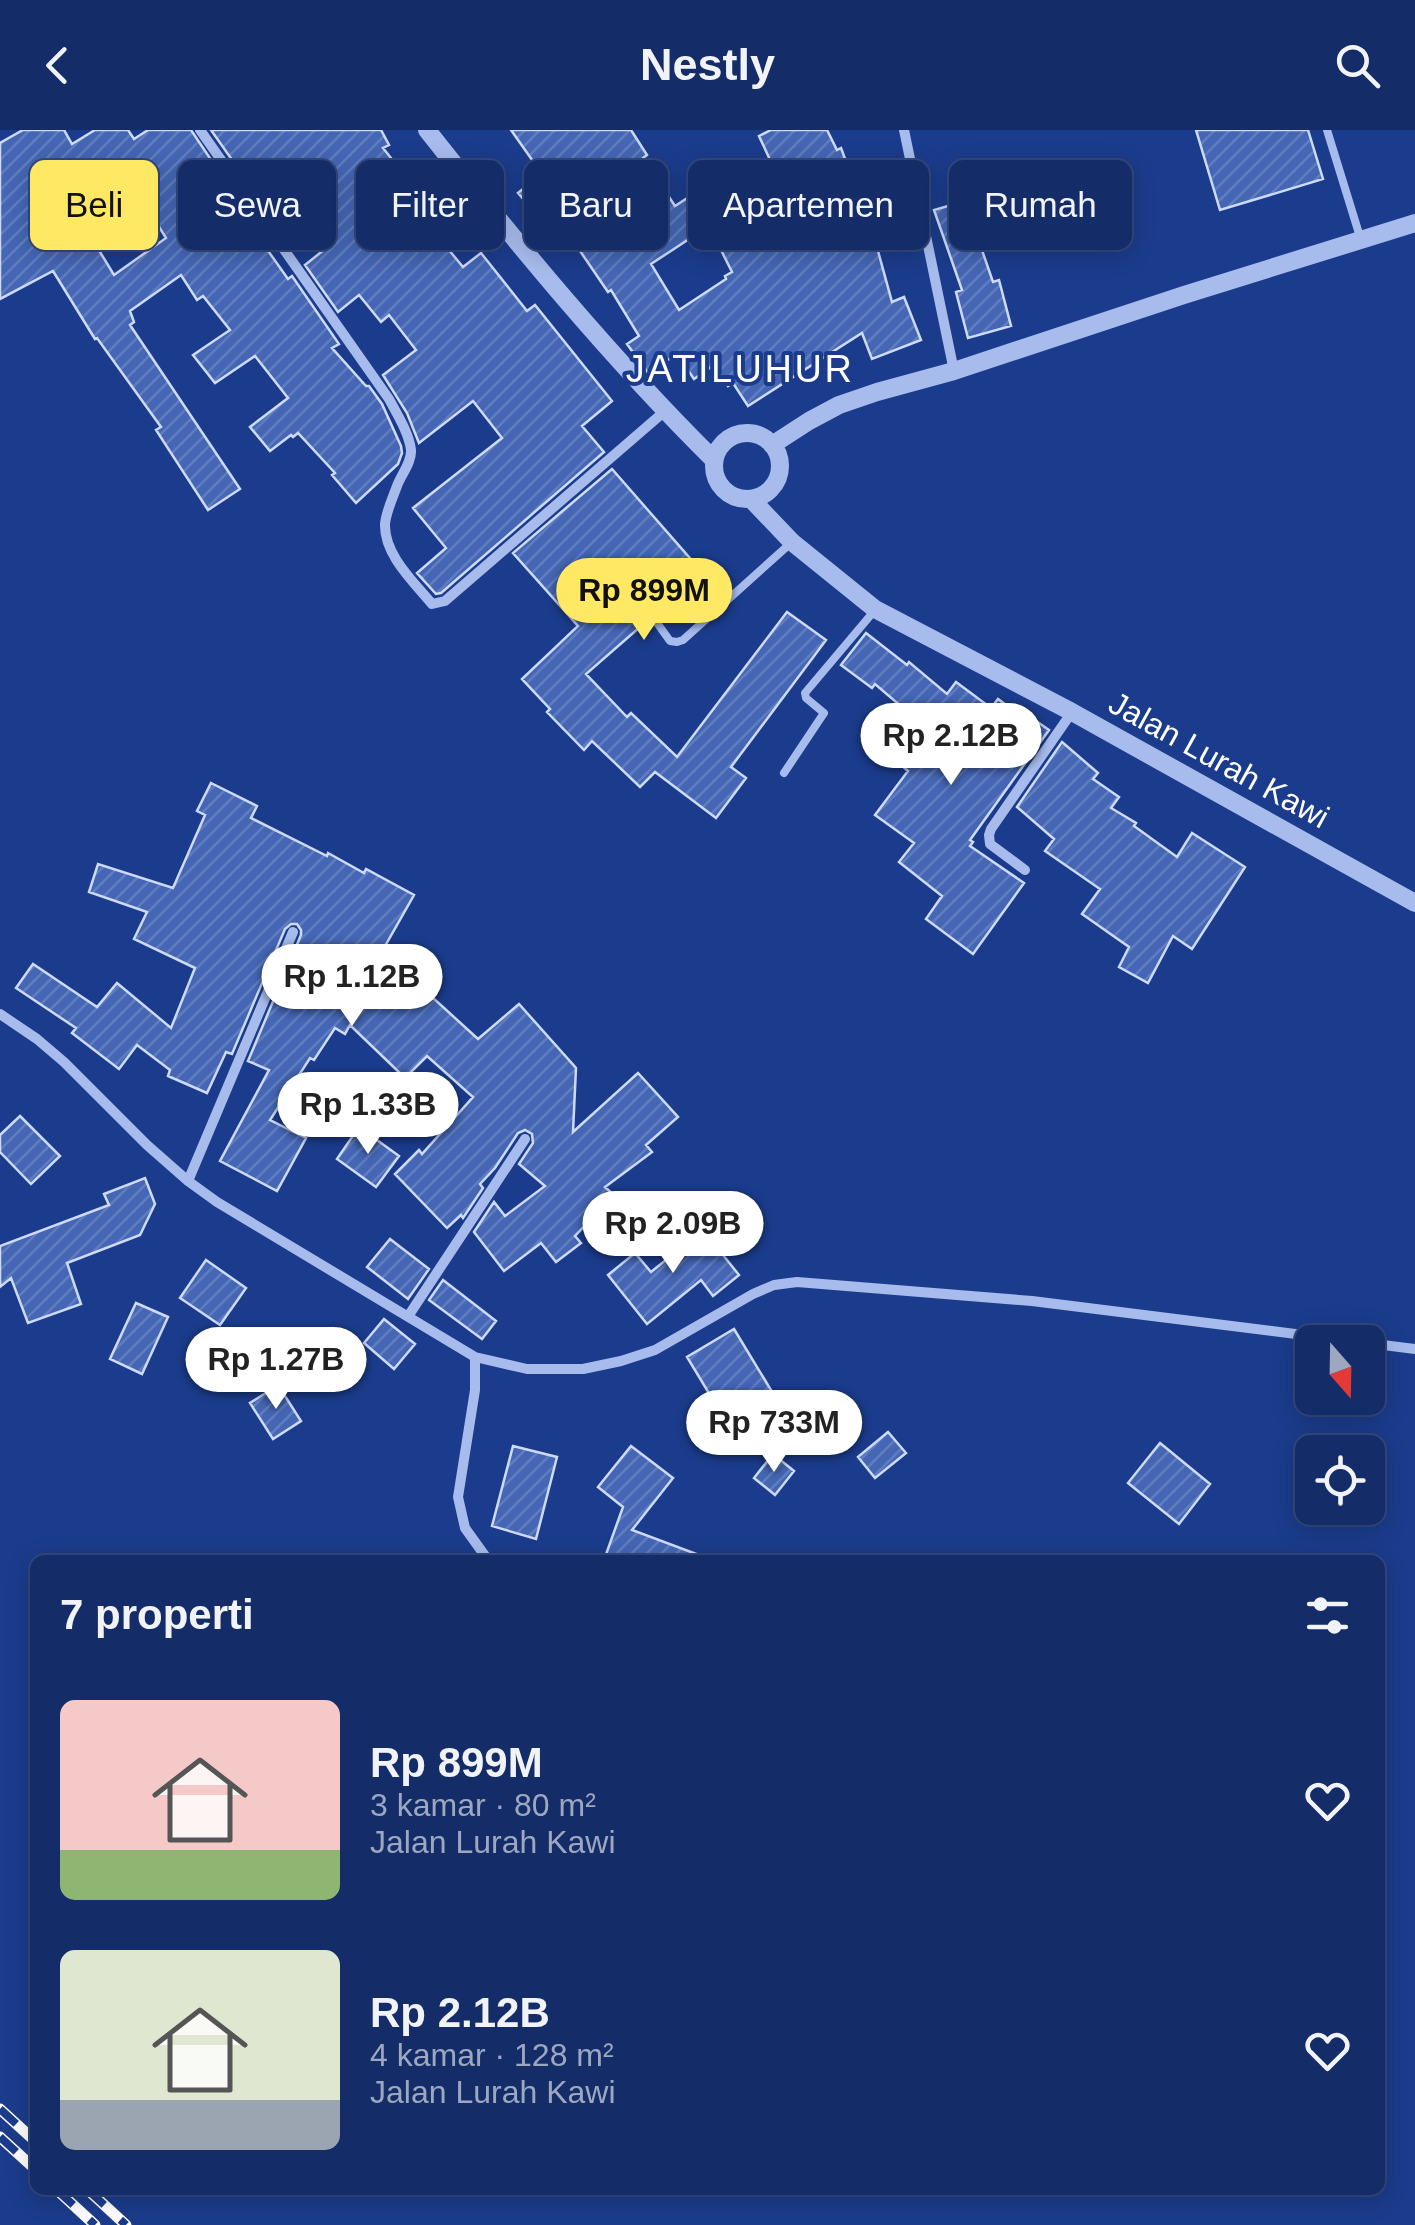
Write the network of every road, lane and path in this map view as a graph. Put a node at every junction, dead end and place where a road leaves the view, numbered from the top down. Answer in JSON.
{"nodes":[{"id":1,"x":200,"y":130,"type":"edge"},
{"id":2,"x":426,"y":130,"type":"edge"},
{"id":3,"x":904,"y":130,"type":"edge"},
{"id":4,"x":1328,"y":130,"type":"edge"},
{"id":5,"x":1415,"y":223,"type":"edge"},
{"id":6,"x":1361,"y":241,"type":"junction"},
{"id":7,"x":954,"y":371,"type":"junction"},
{"id":8,"x":665,"y":411,"type":"junction"},
{"id":9,"x":772,"y":445,"type":"junction"},
{"id":10,"x":714,"y":460,"type":"junction"},
{"id":11,"x":751,"y":499,"type":"junction"},
{"id":12,"x":792,"y":542,"type":"junction"},
{"id":13,"x":875,"y":610,"type":"junction"},
{"id":14,"x":655,"y":620,"type":"dead end"},
{"id":15,"x":1072,"y":712,"type":"junction"},
{"id":16,"x":784,"y":773,"type":"dead end"},
{"id":17,"x":1025,"y":870,"type":"dead end"},
{"id":18,"x":1415,"y":904,"type":"edge"},
{"id":19,"x":293,"y":932,"type":"dead end"},
{"id":20,"x":0,"y":1014,"type":"edge"},
{"id":21,"x":525,"y":1139,"type":"dead end"},
{"id":22,"x":188,"y":1181,"type":"junction"},
{"id":23,"x":409,"y":1315,"type":"junction"},
{"id":24,"x":1415,"y":1349,"type":"edge"},
{"id":25,"x":475,"y":1357,"type":"junction"},
{"id":26,"x":484,"y":1555,"type":"edge"}],
"edges":[{"from":1,"to":8,"type":"street"},
{"from":2,"to":8,"type":"street"},
{"from":3,"to":7,"type":"street"},
{"from":4,"to":6,"type":"lane"},
{"from":5,"to":6,"type":"street"},
{"from":6,"to":7,"type":"street"},
{"from":7,"to":9,"type":"street"},
{"from":8,"to":10,"type":"street"},
{"from":9,"to":10,"type":"street"},
{"from":9,"to":11,"type":"street"},
{"from":10,"to":11,"type":"street"},
{"from":11,"to":12,"type":"street","name":"Jalan Lurah Kawi"},
{"from":12,"to":13,"type":"street","name":"Jalan Lurah Kawi"},
{"from":12,"to":14,"type":"lane"},
{"from":13,"to":15,"type":"street","name":"Jalan Lurah Kawi"},
{"from":13,"to":16,"type":"lane"},
{"from":15,"to":17,"type":"street"},
{"from":15,"to":18,"type":"street","name":"Jalan Lurah Kawi"},
{"from":19,"to":22,"type":"street"},
{"from":20,"to":22,"type":"street"},
{"from":21,"to":23,"type":"street"},
{"from":22,"to":23,"type":"street"},
{"from":23,"to":25,"type":"street"},
{"from":24,"to":25,"type":"street"},
{"from":25,"to":26,"type":"street"}]}
